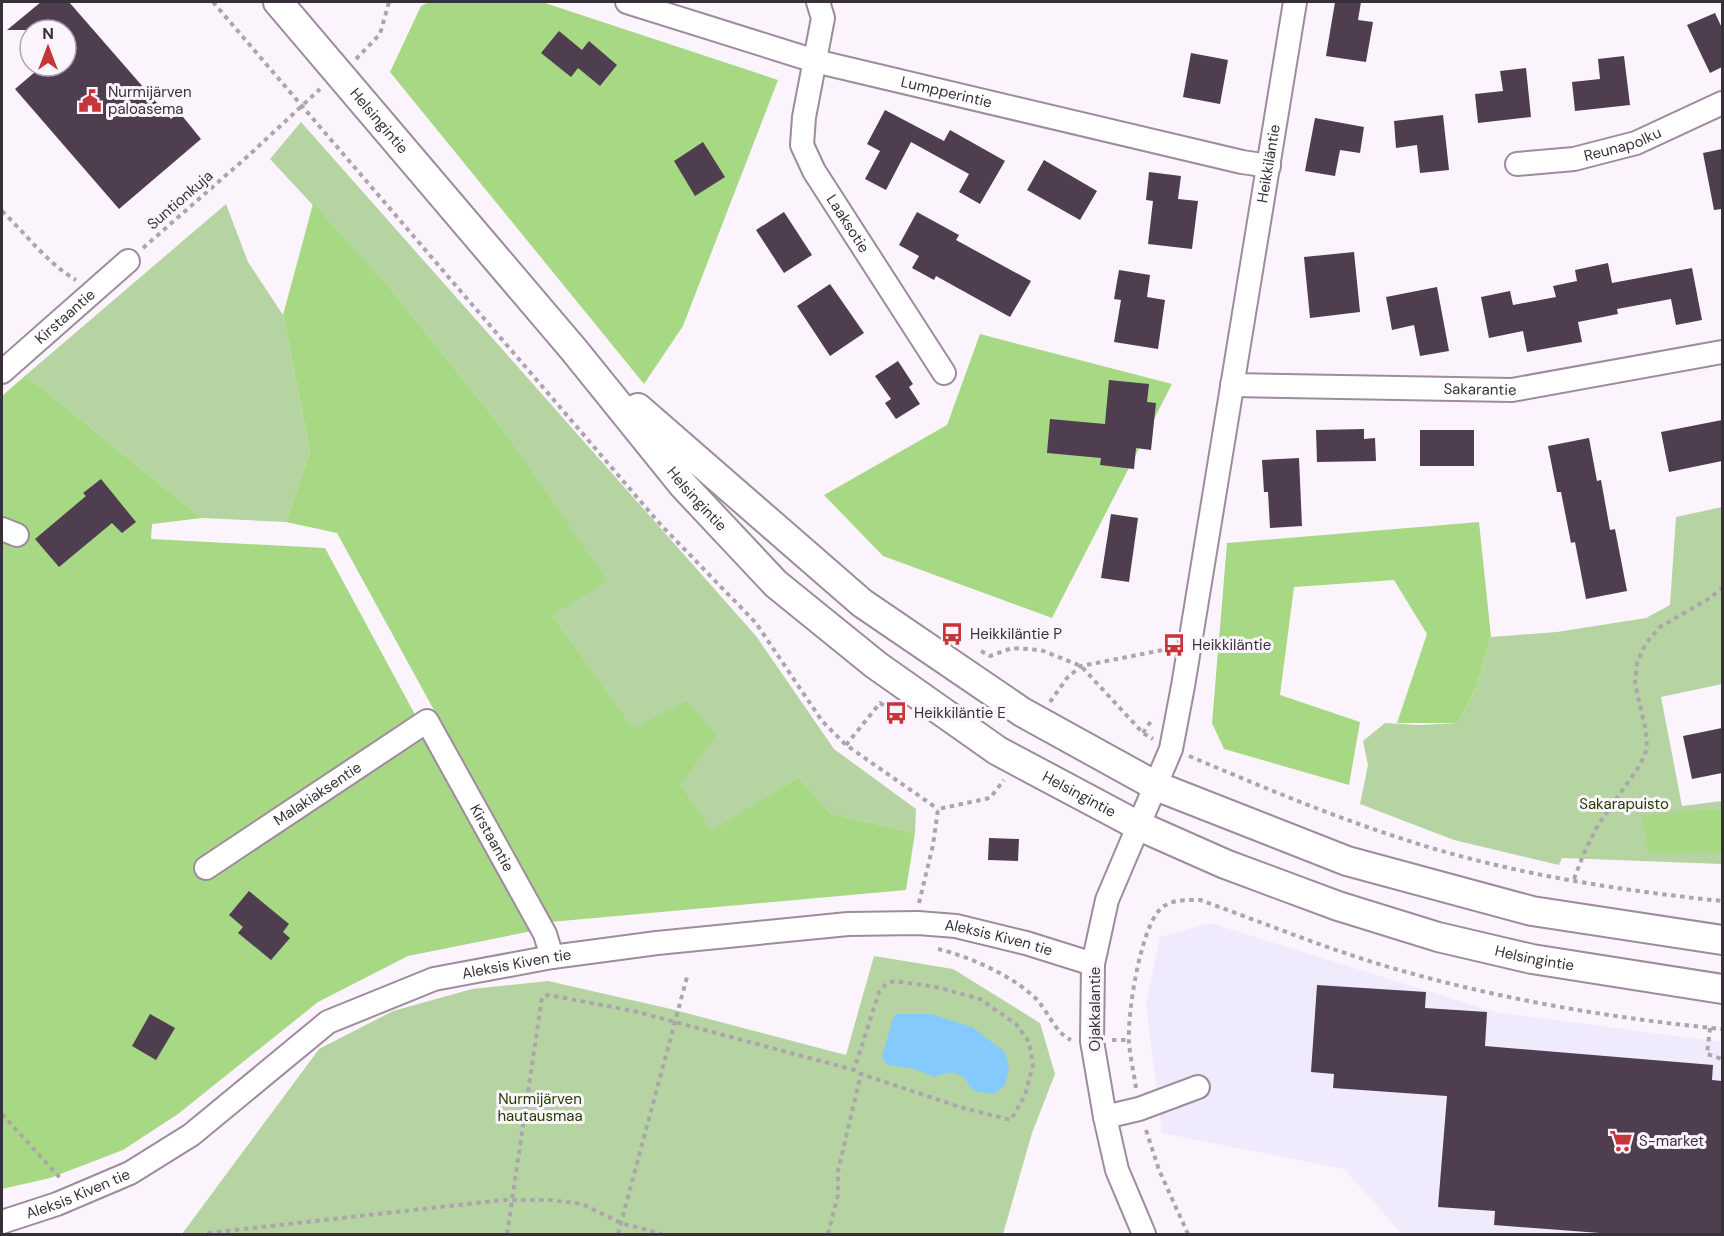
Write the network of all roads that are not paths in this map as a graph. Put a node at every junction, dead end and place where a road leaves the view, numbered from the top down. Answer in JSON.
{"nodes":[{"id":1,"x":278,"y":2,"type":"edge"},
{"id":2,"x":627,"y":2,"type":"edge"},
{"id":3,"x":818,"y":2,"type":"edge"},
{"id":4,"x":1295,"y":2,"type":"edge"},
{"id":5,"x":815,"y":61,"type":"junction"},
{"id":6,"x":1722,"y":103,"type":"edge"},
{"id":7,"x":1517,"y":164,"type":"dead end"},
{"id":8,"x":1269,"y":166,"type":"junction"},
{"id":9,"x":129,"y":261,"type":"road end"},
{"id":10,"x":574,"y":350,"type":"junction"},
{"id":11,"x":1722,"y":352,"type":"edge"},
{"id":12,"x":2,"y":372,"type":"edge"},
{"id":13,"x":944,"y":373,"type":"dead end"},
{"id":14,"x":1232,"y":385,"type":"junction"},
{"id":15,"x":428,"y":720,"type":"joint"},
{"id":16,"x":1156,"y":786,"type":"junction"},
{"id":17,"x":1137,"y":825,"type":"junction"},
{"id":18,"x":206,"y":868,"type":"dead end"},
{"id":19,"x":1722,"y":940,"type":"edge"},
{"id":20,"x":552,"y":957,"type":"junction"},
{"id":21,"x":1093,"y":964,"type":"junction"},
{"id":22,"x":1722,"y":989,"type":"edge"},
{"id":23,"x":1198,"y":1087,"type":"dead end"},
{"id":24,"x":1105,"y":1117,"type":"junction"},
{"id":25,"x":2,"y":1222,"type":"edge"},
{"id":26,"x":1144,"y":1234,"type":"edge"}],
"edges":[{"from":1,"to":10,"type":"main road","name":"Helsingintie"},
{"from":2,"to":5,"type":"street","name":"Lumpperintie"},
{"from":3,"to":5,"type":"street","name":"Laaksotie"},
{"from":4,"to":8,"type":"street","name":"Heikkiläntie"},
{"from":5,"to":8,"type":"street","name":"Lumpperintie"},
{"from":5,"to":13,"type":"street","name":"Laaksotie"},
{"from":6,"to":7,"type":"street","name":"Reunapolku"},
{"from":8,"to":14,"type":"street","name":"Heikkiläntie"},
{"from":9,"to":12,"type":"street","name":"Kirstaantie"},
{"from":10,"to":16,"type":"main road","name":"Helsingintie"},
{"from":10,"to":17,"type":"main road","name":"Helsingintie"},
{"from":11,"to":14,"type":"street","name":"Sakarantie"},
{"from":14,"to":16,"type":"street","name":"Heikkiläntie"},
{"from":15,"to":18,"type":"street","name":"Malakiaksentie"},
{"from":15,"to":20,"type":"street","name":"Kirstaantie"},
{"from":16,"to":17,"type":"street","name":"Ojakkalantie"},
{"from":16,"to":19,"type":"main road","name":"Helsingintie"},
{"from":17,"to":21,"type":"street","name":"Ojakkalantie"},
{"from":17,"to":22,"type":"main road","name":"Helsingintie"},
{"from":20,"to":21,"type":"street","name":"Aleksis Kiven tie"},
{"from":20,"to":25,"type":"street","name":"Aleksis Kiven tie"},
{"from":21,"to":24,"type":"street","name":"Ojakkalantie"},
{"from":23,"to":24,"type":"street"},
{"from":24,"to":26,"type":"street","name":"Ojakkalantie"}]}
